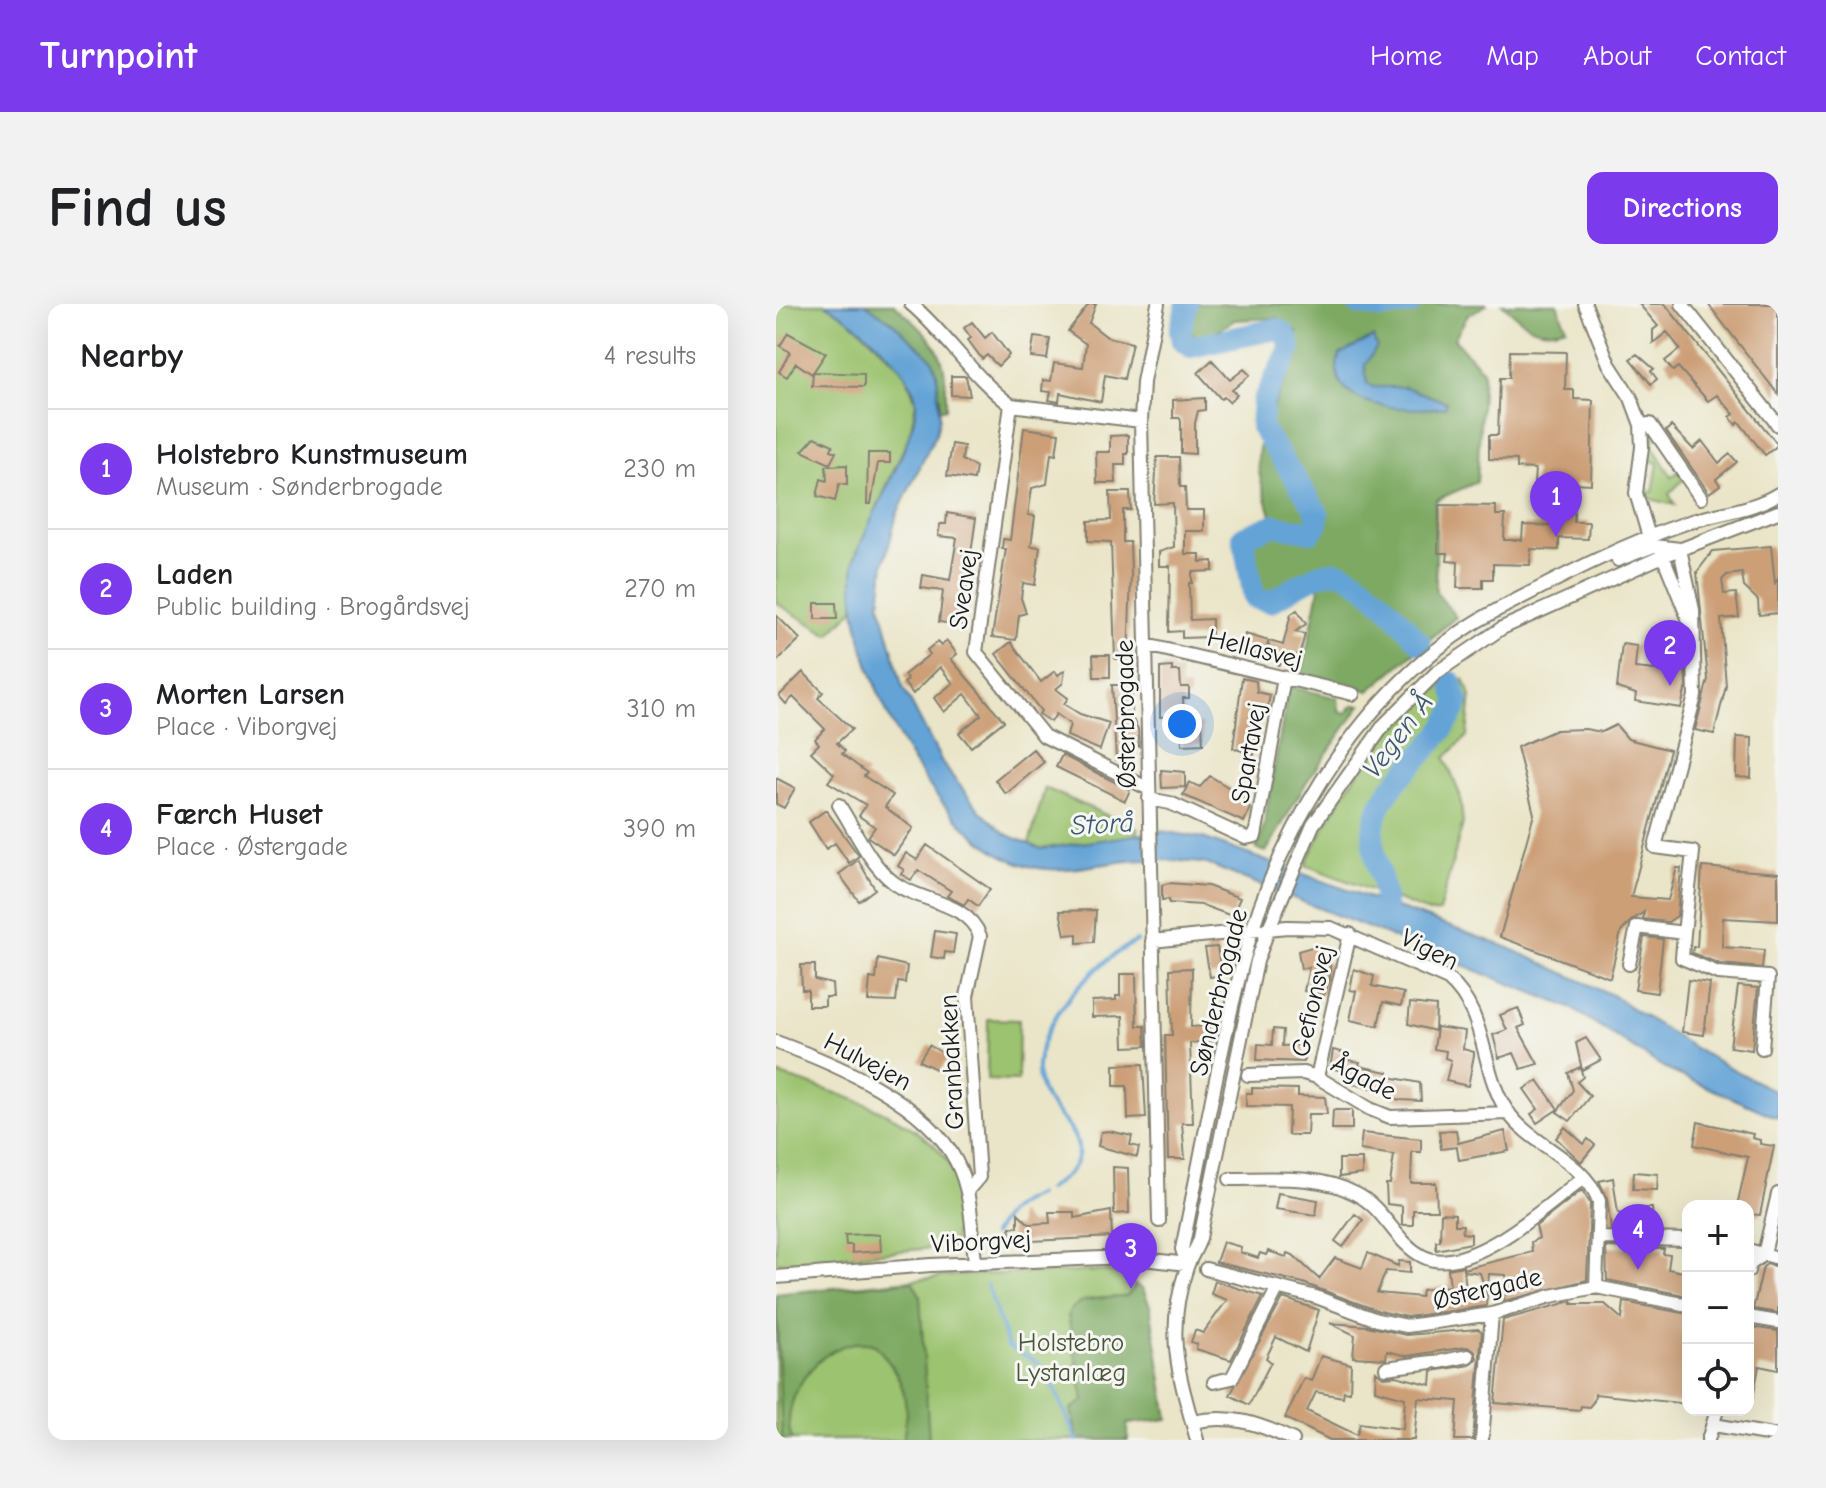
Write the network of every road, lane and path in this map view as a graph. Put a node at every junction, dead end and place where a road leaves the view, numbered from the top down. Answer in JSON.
{"nodes":[{"id":1,"x":911,"y":304,"type":"edge"},
{"id":2,"x":1158,"y":304,"type":"edge"},
{"id":3,"x":1585,"y":304,"type":"edge"},
{"id":4,"x":1682,"y":304,"type":"edge"},
{"id":5,"x":1011,"y":405,"type":"junction"},
{"id":6,"x":1141,"y":421,"type":"junction"},
{"id":7,"x":1641,"y":425,"type":"junction"},
{"id":8,"x":1778,"y":425,"type":"edge"},
{"id":9,"x":1778,"y":494,"type":"edge"},
{"id":10,"x":1701,"y":498,"type":"dead end"},
{"id":11,"x":1755,"y":505,"type":"junction"},
{"id":12,"x":1778,"y":512,"type":"edge"},
{"id":13,"x":1649,"y":537,"type":"junction"},
{"id":14,"x":1680,"y":549,"type":"junction"},
{"id":15,"x":1664,"y":551,"type":"junction"},
{"id":16,"x":1551,"y":583,"type":"junction"},
{"id":17,"x":1692,"y":629,"type":"junction"},
{"id":18,"x":1146,"y":645,"type":"junction"},
{"id":19,"x":1284,"y":678,"type":"junction"},
{"id":20,"x":1353,"y":694,"type":"dead end"},
{"id":21,"x":1149,"y":794,"type":"junction"},
{"id":22,"x":839,"y":805,"type":"dead end"},
{"id":23,"x":1255,"y":836,"type":"joint"},
{"id":24,"x":1293,"y":850,"type":"junction"},
{"id":25,"x":1268,"y":930,"type":"junction"},
{"id":26,"x":1253,"y":932,"type":"junction"},
{"id":27,"x":1684,"y":933,"type":"junction"},
{"id":28,"x":1350,"y":934,"type":"junction"},
{"id":29,"x":1152,"y":941,"type":"junction"},
{"id":30,"x":1629,"y":964,"type":"dead end"},
{"id":31,"x":776,"y":1042,"type":"edge"},
{"id":32,"x":1762,"y":1048,"type":"dead end"},
{"id":33,"x":1248,"y":1075,"type":"dead end"},
{"id":34,"x":1317,"y":1077,"type":"junction"},
{"id":35,"x":1509,"y":1113,"type":"junction"},
{"id":36,"x":1584,"y":1177,"type":"junction"},
{"id":37,"x":1230,"y":1179,"type":"dead end"},
{"id":38,"x":967,"y":1191,"type":"junction"},
{"id":39,"x":1778,"y":1194,"type":"edge"},
{"id":40,"x":1159,"y":1221,"type":"dead end"},
{"id":41,"x":1599,"y":1238,"type":"junction"},
{"id":42,"x":1682,"y":1240,"type":"edge"},
{"id":43,"x":1754,"y":1252,"type":"edge"},
{"id":44,"x":1764,"y":1254,"type":"junction"},
{"id":45,"x":1778,"y":1258,"type":"edge"},
{"id":46,"x":1754,"y":1261,"type":"edge"},
{"id":47,"x":975,"y":1263,"type":"junction"},
{"id":48,"x":1187,"y":1264,"type":"junction"},
{"id":49,"x":1206,"y":1269,"type":"dead end"},
{"id":50,"x":776,"y":1277,"type":"edge"},
{"id":51,"x":1596,"y":1287,"type":"junction"},
{"id":52,"x":1277,"y":1289,"type":"junction"},
{"id":53,"x":1682,"y":1304,"type":"edge"},
{"id":54,"x":1492,"y":1314,"type":"junction"},
{"id":55,"x":1754,"y":1318,"type":"edge"},
{"id":56,"x":1778,"y":1322,"type":"edge"},
{"id":57,"x":1479,"y":1357,"type":"junction"},
{"id":58,"x":1386,"y":1368,"type":"dead end"},
{"id":59,"x":1214,"y":1382,"type":"dead end"},
{"id":60,"x":1716,"y":1416,"type":"edge"},
{"id":61,"x":1192,"y":1422,"type":"junction"},
{"id":62,"x":1714,"y":1425,"type":"junction"},
{"id":63,"x":1778,"y":1436,"type":"edge"},
{"id":64,"x":1197,"y":1440,"type":"edge"},
{"id":65,"x":1293,"y":1440,"type":"edge"},
{"id":66,"x":1482,"y":1440,"type":"edge"},
{"id":67,"x":1708,"y":1440,"type":"edge"}],
"edges":[{"from":1,"to":5,"type":"street"},
{"from":2,"to":6,"type":"street","name":"Østerbrogade"},
{"from":3,"to":7,"type":"street"},
{"from":4,"to":8,"type":"street"},
{"from":5,"to":6,"type":"street"},
{"from":5,"to":21,"type":"street","name":"Sveavej"},
{"from":6,"to":18,"type":"street","name":"Østerbrogade"},
{"from":7,"to":10,"type":"street"},
{"from":7,"to":13,"type":"street"},
{"from":9,"to":11,"type":"street","name":"Sønderbrogade"},
{"from":11,"to":13,"type":"street","name":"Sønderbrogade"},
{"from":11,"to":15,"type":"street"},
{"from":12,"to":14,"type":"street","name":"Sønderbrogade"},
{"from":13,"to":16,"type":"street","name":"Sønderbrogade"},
{"from":14,"to":15,"type":"street","name":"Sønderbrogade"},
{"from":14,"to":17,"type":"street"},
{"from":15,"to":16,"type":"street"},
{"from":15,"to":17,"type":"street"},
{"from":15,"to":24,"type":"street","name":"Sønderbrogade"},
{"from":16,"to":24,"type":"street","name":"Sønderbrogade"},
{"from":17,"to":27,"type":"street"},
{"from":18,"to":19,"type":"street","name":"Hellasvej"},
{"from":18,"to":21,"type":"street","name":"Østerbrogade"},
{"from":19,"to":20,"type":"street","name":"Hellasvej"},
{"from":19,"to":23,"type":"street","name":"Spartavej"},
{"from":21,"to":23,"type":"street","name":"Sveavej"},
{"from":21,"to":29,"type":"street","name":"Østerbrogade"},
{"from":22,"to":38,"type":"street","name":"Granbakken"},
{"from":24,"to":25,"type":"street","name":"Sønderbrogade"},
{"from":24,"to":26,"type":"street","name":"Sønderbrogade"},
{"from":25,"to":26,"type":"street","name":"Vigen"},
{"from":25,"to":28,"type":"street","name":"Vigen"},
{"from":25,"to":48,"type":"street","name":"Sønderbrogade"},
{"from":26,"to":29,"type":"street","name":"Vigen"},
{"from":26,"to":48,"type":"street","name":"Sønderbrogade"},
{"from":27,"to":30,"type":"street"},
{"from":27,"to":32,"type":"street"},
{"from":28,"to":34,"type":"street","name":"Gefionsvej"},
{"from":28,"to":35,"type":"street","name":"Vigen"},
{"from":29,"to":40,"type":"street","name":"Østerbrogade"},
{"from":31,"to":38,"type":"street","name":"Hulvejen"},
{"from":33,"to":34,"type":"street","name":"Ågade"},
{"from":34,"to":35,"type":"street","name":"Ågade"},
{"from":35,"to":36,"type":"street","name":"Vigen"},
{"from":36,"to":37,"type":"street"},
{"from":36,"to":41,"type":"street"},
{"from":38,"to":47,"type":"street","name":"Hulvejen"},
{"from":39,"to":44,"type":"street"},
{"from":41,"to":42,"type":"street"},
{"from":41,"to":51,"type":"street"},
{"from":43,"to":44,"type":"street"},
{"from":44,"to":45,"type":"street"},
{"from":44,"to":46,"type":"street"},
{"from":47,"to":48,"type":"street","name":"Viborgvej"},
{"from":47,"to":50,"type":"street","name":"Viborgvej"},
{"from":48,"to":61,"type":"street"},
{"from":49,"to":52,"type":"street","name":"Østergade"},
{"from":51,"to":53,"type":"street","name":"Østergade"},
{"from":51,"to":54,"type":"street","name":"Østergade"},
{"from":52,"to":54,"type":"street","name":"Østergade"},
{"from":52,"to":59,"type":"street"},
{"from":54,"to":57,"type":"street"},
{"from":55,"to":56,"type":"street"},
{"from":57,"to":58,"type":"street"},
{"from":57,"to":66,"type":"street"},
{"from":60,"to":62,"type":"street"},
{"from":61,"to":64,"type":"street"},
{"from":61,"to":65,"type":"street"},
{"from":62,"to":63,"type":"street"},
{"from":62,"to":67,"type":"street"}]}
